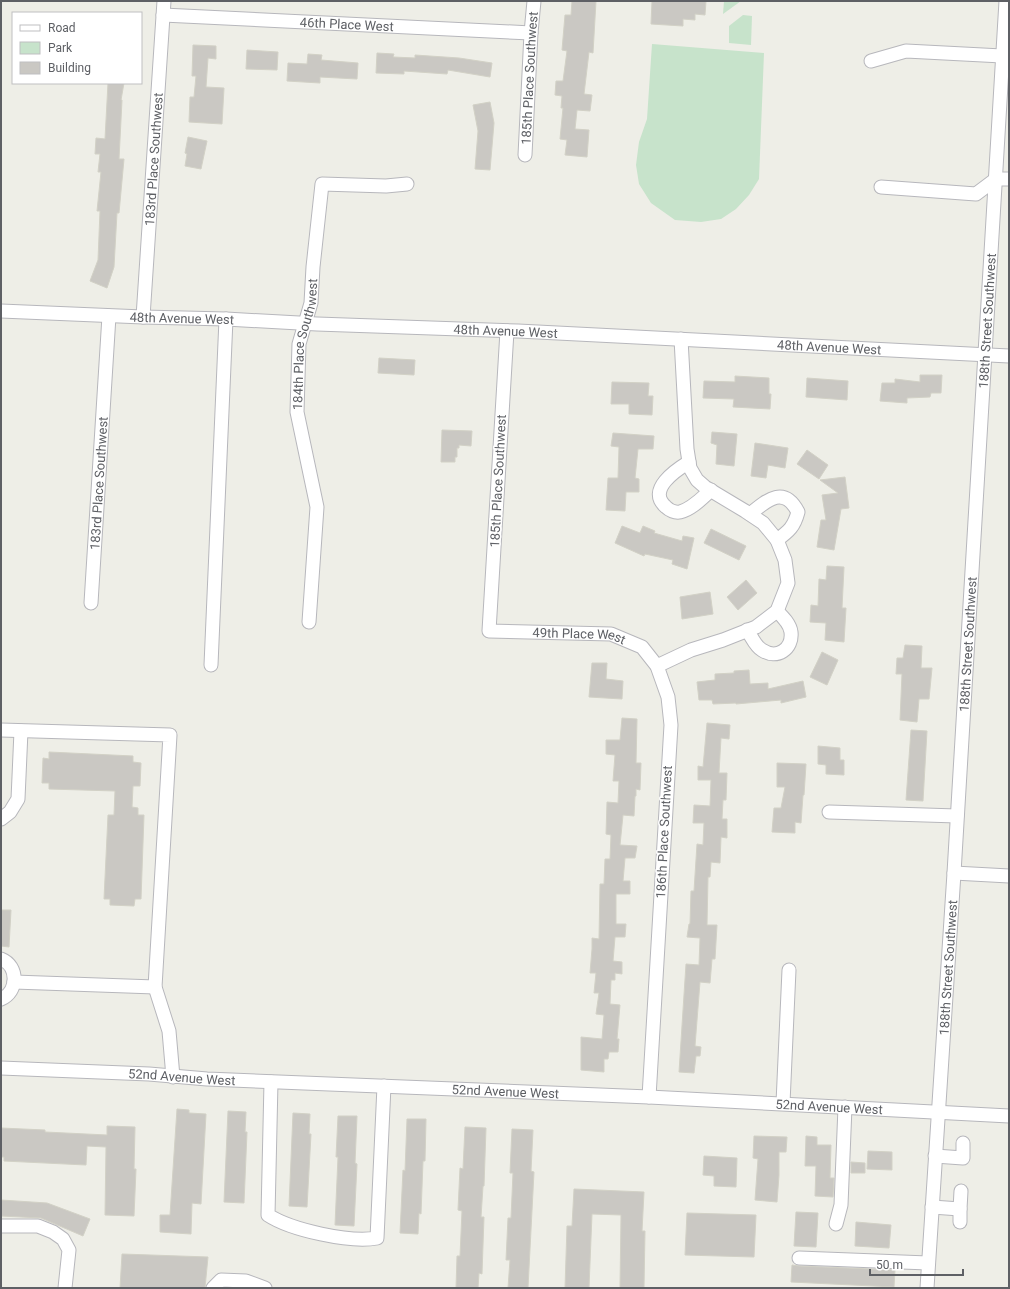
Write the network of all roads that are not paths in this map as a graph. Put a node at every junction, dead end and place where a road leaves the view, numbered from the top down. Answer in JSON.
{"nodes":[{"id":1,"x":164,"y":1,"type":"edge"},
{"id":2,"x":534,"y":1,"type":"edge"},
{"id":3,"x":1006,"y":1,"type":"edge"},
{"id":4,"x":163,"y":15,"type":"junction"},
{"id":5,"x":531,"y":32,"type":"junction"},
{"id":6,"x":1002,"y":56,"type":"junction"},
{"id":7,"x":872,"y":61,"type":"dead end"},
{"id":8,"x":525,"y":155,"type":"dead end"},
{"id":9,"x":996,"y":179,"type":"junction"},
{"id":10,"x":1009,"y":179,"type":"edge"},
{"id":11,"x":407,"y":184,"type":"dead end"},
{"id":12,"x":881,"y":187,"type":"dead end"},
{"id":13,"x":1,"y":311,"type":"edge"},
{"id":14,"x":109,"y":316,"type":"junction"},
{"id":15,"x":143,"y":317,"type":"junction"},
{"id":16,"x":226,"y":319,"type":"junction"},
{"id":17,"x":305,"y":323,"type":"junction"},
{"id":18,"x":507,"y":331,"type":"junction"},
{"id":19,"x":681,"y":339,"type":"junction"},
{"id":20,"x":984,"y":354,"type":"junction"},
{"id":21,"x":1009,"y":356,"type":"edge"},
{"id":22,"x":689,"y":462,"type":"junction"},
{"id":23,"x":711,"y":490,"type":"junction"},
{"id":24,"x":750,"y":514,"type":"junction"},
{"id":25,"x":777,"y":540,"type":"junction"},
{"id":26,"x":91,"y":603,"type":"dead end"},
{"id":27,"x":778,"y":611,"type":"junction"},
{"id":28,"x":309,"y":622,"type":"dead end"},
{"id":29,"x":748,"y":630,"type":"junction"},
{"id":30,"x":489,"y":631,"type":"joint"},
{"id":31,"x":211,"y":665,"type":"dead end"},
{"id":32,"x":657,"y":666,"type":"junction"},
{"id":33,"x":1,"y":730,"type":"edge"},
{"id":34,"x":22,"y":731,"type":"junction"},
{"id":35,"x":829,"y":812,"type":"dead end"},
{"id":36,"x":957,"y":816,"type":"junction"},
{"id":37,"x":1,"y":819,"type":"edge"},
{"id":38,"x":954,"y":873,"type":"junction"},
{"id":39,"x":1009,"y":876,"type":"edge"},
{"id":40,"x":1,"y":959,"type":"edge"},
{"id":41,"x":789,"y":970,"type":"dead end"},
{"id":42,"x":14,"y":982,"type":"junction"},
{"id":43,"x":155,"y":987,"type":"junction"},
{"id":44,"x":1,"y":999,"type":"edge"},
{"id":45,"x":1,"y":1068,"type":"edge"},
{"id":46,"x":173,"y":1077,"type":"junction"},
{"id":47,"x":272,"y":1082,"type":"junction"},
{"id":48,"x":384,"y":1086,"type":"junction"},
{"id":49,"x":649,"y":1097,"type":"junction"},
{"id":50,"x":783,"y":1103,"type":"junction"},
{"id":51,"x":845,"y":1107,"type":"junction"},
{"id":52,"x":938,"y":1113,"type":"junction"},
{"id":53,"x":1009,"y":1116,"type":"edge"},
{"id":54,"x":964,"y":1143,"type":"dead end"},
{"id":55,"x":935,"y":1156,"type":"junction"},
{"id":56,"x":961,"y":1191,"type":"dead end"},
{"id":57,"x":932,"y":1207,"type":"junction"},
{"id":58,"x":960,"y":1209,"type":"junction"},
{"id":59,"x":960,"y":1222,"type":"dead end"},
{"id":60,"x":836,"y":1224,"type":"dead end"},
{"id":61,"x":1,"y":1226,"type":"edge"},
{"id":62,"x":799,"y":1258,"type":"dead end"},
{"id":63,"x":928,"y":1263,"type":"junction"},
{"id":64,"x":65,"y":1288,"type":"edge"},
{"id":65,"x":213,"y":1288,"type":"edge"},
{"id":66,"x":266,"y":1288,"type":"edge"},
{"id":67,"x":927,"y":1288,"type":"edge"}],
"edges":[{"from":1,"to":4,"type":"street","name":"183rd Place Southwest"},
{"from":2,"to":5,"type":"street","name":"185th Place Southwest"},
{"from":3,"to":6,"type":"street","name":"188th Street Southwest"},
{"from":4,"to":5,"type":"street","name":"46th Place West"},
{"from":4,"to":15,"type":"street","name":"183rd Place Southwest"},
{"from":5,"to":8,"type":"street","name":"185th Place Southwest"},
{"from":6,"to":7,"type":"street"},
{"from":6,"to":9,"type":"street","name":"188th Street Southwest"},
{"from":9,"to":10,"type":"street"},
{"from":9,"to":12,"type":"street"},
{"from":9,"to":20,"type":"street","name":"188th Street Southwest"},
{"from":11,"to":17,"type":"street","name":"184th Place Southwest"},
{"from":13,"to":14,"type":"street","name":"48th Avenue West"},
{"from":14,"to":15,"type":"street","name":"48th Avenue West"},
{"from":14,"to":26,"type":"street","name":"183rd Place Southwest"},
{"from":15,"to":16,"type":"street","name":"48th Avenue West"},
{"from":16,"to":17,"type":"street","name":"48th Avenue West"},
{"from":16,"to":31,"type":"street"},
{"from":17,"to":18,"type":"street","name":"48th Avenue West"},
{"from":17,"to":28,"type":"street","name":"184th Place Southwest"},
{"from":18,"to":19,"type":"street","name":"48th Avenue West"},
{"from":18,"to":30,"type":"street","name":"185th Place Southwest"},
{"from":19,"to":20,"type":"street","name":"48th Avenue West"},
{"from":19,"to":22,"type":"street"},
{"from":20,"to":21,"type":"street","name":"48th Avenue West"},
{"from":20,"to":36,"type":"street","name":"188th Street Southwest"},
{"from":22,"to":23,"type":"street"},
{"from":22,"to":23,"type":"street"},
{"from":23,"to":24,"type":"street"},
{"from":24,"to":25,"type":"street"},
{"from":24,"to":25,"type":"street"},
{"from":25,"to":27,"type":"street"},
{"from":27,"to":29,"type":"street"},
{"from":27,"to":29,"type":"street"},
{"from":29,"to":32,"type":"street"},
{"from":30,"to":32,"type":"street","name":"49th Place West"},
{"from":32,"to":49,"type":"street","name":"186th Place Southwest"},
{"from":33,"to":34,"type":"street"},
{"from":34,"to":37,"type":"street"},
{"from":34,"to":43,"type":"street"},
{"from":35,"to":36,"type":"street"},
{"from":36,"to":38,"type":"street","name":"188th Street Southwest"},
{"from":38,"to":39,"type":"street"},
{"from":38,"to":52,"type":"street","name":"188th Street Southwest"},
{"from":40,"to":42,"type":"street"},
{"from":41,"to":50,"type":"street"},
{"from":42,"to":43,"type":"street"},
{"from":42,"to":44,"type":"street"},
{"from":43,"to":46,"type":"street"},
{"from":45,"to":46,"type":"street","name":"52nd Avenue West"},
{"from":46,"to":47,"type":"street","name":"52nd Avenue West"},
{"from":47,"to":48,"type":"street","name":"52nd Avenue West"},
{"from":47,"to":48,"type":"street"},
{"from":48,"to":49,"type":"street","name":"52nd Avenue West"},
{"from":49,"to":50,"type":"street","name":"52nd Avenue West"},
{"from":50,"to":51,"type":"street","name":"52nd Avenue West"},
{"from":51,"to":52,"type":"street","name":"52nd Avenue West"},
{"from":51,"to":60,"type":"street"},
{"from":52,"to":53,"type":"street","name":"52nd Avenue West"},
{"from":52,"to":55,"type":"street","name":"188th Street Southwest"},
{"from":54,"to":55,"type":"street"},
{"from":55,"to":57,"type":"street","name":"188th Street Southwest"},
{"from":56,"to":58,"type":"street"},
{"from":57,"to":58,"type":"street"},
{"from":57,"to":63,"type":"street","name":"188th Street Southwest"},
{"from":58,"to":59,"type":"street"},
{"from":61,"to":64,"type":"street"},
{"from":62,"to":63,"type":"street"},
{"from":63,"to":67,"type":"street","name":"188th Street Southwest"},
{"from":65,"to":66,"type":"street"}]}
